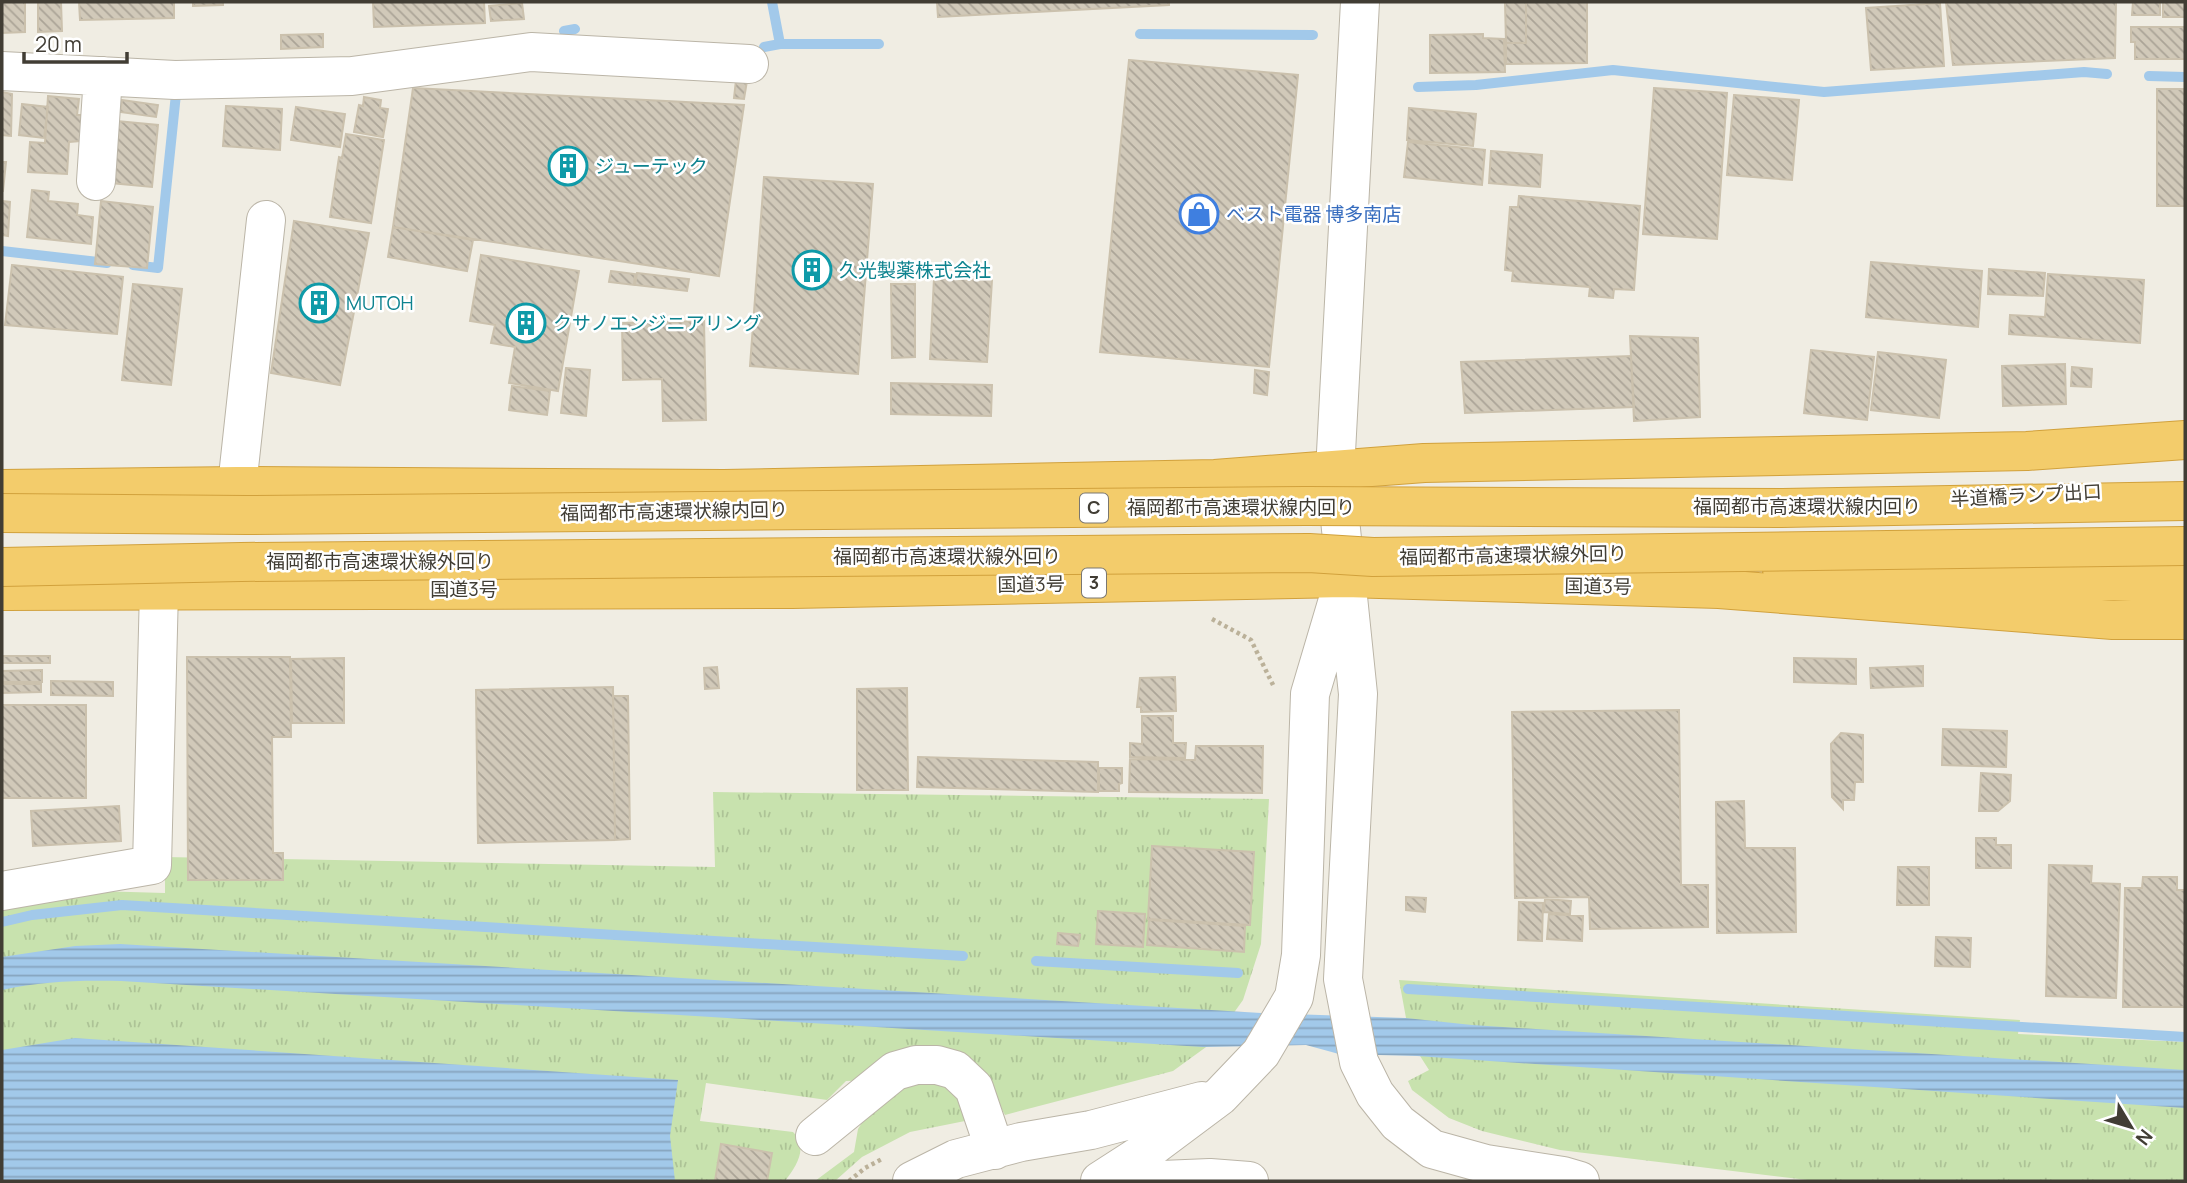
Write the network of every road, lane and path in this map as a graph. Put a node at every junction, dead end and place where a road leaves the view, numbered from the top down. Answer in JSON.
{"nodes":[{"id":1,"x":1360,"y":2,"type":"edge"},
{"id":2,"x":749,"y":64,"type":"dead end"},
{"id":3,"x":2,"y":71,"type":"edge"},
{"id":4,"x":103,"y":76,"type":"junction"},
{"id":5,"x":96,"y":181,"type":"dead end"},
{"id":6,"x":266,"y":220,"type":"dead end"},
{"id":7,"x":2185,"y":440,"type":"edge"},
{"id":8,"x":1335,"y":471,"type":"junction"},
{"id":9,"x":237,"y":486,"type":"junction"},
{"id":10,"x":2185,"y":486,"type":"edge"},
{"id":11,"x":2,"y":489,"type":"edge"},
{"id":12,"x":2185,"y":501,"type":"edge"},
{"id":13,"x":1782,"y":508,"type":"junction"},
{"id":14,"x":2,"y":513,"type":"edge"},
{"id":15,"x":2185,"y":546,"type":"edge"},
{"id":16,"x":2,"y":567,"type":"edge"},
{"id":17,"x":1359,"y":567,"type":"junction"},
{"id":18,"x":2185,"y":584,"type":"edge"},
{"id":19,"x":159,"y":590,"type":"junction"},
{"id":20,"x":2,"y":591,"type":"edge"},
{"id":21,"x":1211,"y":618,"type":"dead end"},
{"id":22,"x":2185,"y":620,"type":"edge"},
{"id":23,"x":1278,"y":695,"type":"dead end"},
{"id":24,"x":2,"y":891,"type":"edge"},
{"id":25,"x":1220,"y":1096,"type":"junction"},
{"id":26,"x":815,"y":1136,"type":"dead end"},
{"id":27,"x":995,"y":1150,"type":"junction"},
{"id":28,"x":901,"y":1169,"type":"edge"},
{"id":29,"x":849,"y":1181,"type":"edge"},
{"id":30,"x":1100,"y":1181,"type":"edge"},
{"id":31,"x":1138,"y":1181,"type":"edge"},
{"id":32,"x":1249,"y":1181,"type":"edge"},
{"id":33,"x":1580,"y":1181,"type":"edge"}],
"edges":[{"from":1,"to":8,"type":"street"},
{"from":2,"to":4,"type":"street"},
{"from":3,"to":4,"type":"street"},
{"from":4,"to":5,"type":"street"},
{"from":6,"to":9,"type":"street"},
{"from":7,"to":8,"type":"highway"},
{"from":8,"to":9,"type":"highway"},
{"from":8,"to":17,"type":"street"},
{"from":9,"to":11,"type":"highway"},
{"from":10,"to":13,"type":"highway","name":"半道橋ランプ出口","bridge":true},
{"from":12,"to":13,"type":"highway","name":"福岡都市高速環状線内回り","number":"C","bridge":true},
{"from":13,"to":14,"type":"highway","name":"福岡都市高速環状線内回り","number":"C","bridge":true},
{"from":15,"to":17,"type":"highway","name":"福岡都市高速環状線外回り","bridge":true},
{"from":16,"to":17,"type":"highway","name":"福岡都市高速環状線外回り","bridge":true},
{"from":17,"to":18,"type":"highway","bridge":true},
{"from":17,"to":19,"type":"highway","name":"国道3号","number":"3"},
{"from":17,"to":22,"type":"highway","name":"国道3号","number":"3"},
{"from":17,"to":25,"type":"street"},
{"from":17,"to":33,"type":"street"},
{"from":19,"to":20,"type":"highway","name":"国道3号","number":"3"},
{"from":19,"to":24,"type":"street"},
{"from":21,"to":23,"type":"path"},
{"from":25,"to":27,"type":"street"},
{"from":25,"to":30,"type":"street"},
{"from":26,"to":27,"type":"street"},
{"from":27,"to":28,"type":"street"},
{"from":28,"to":29,"type":"path"},
{"from":31,"to":32,"type":"street"}]}
